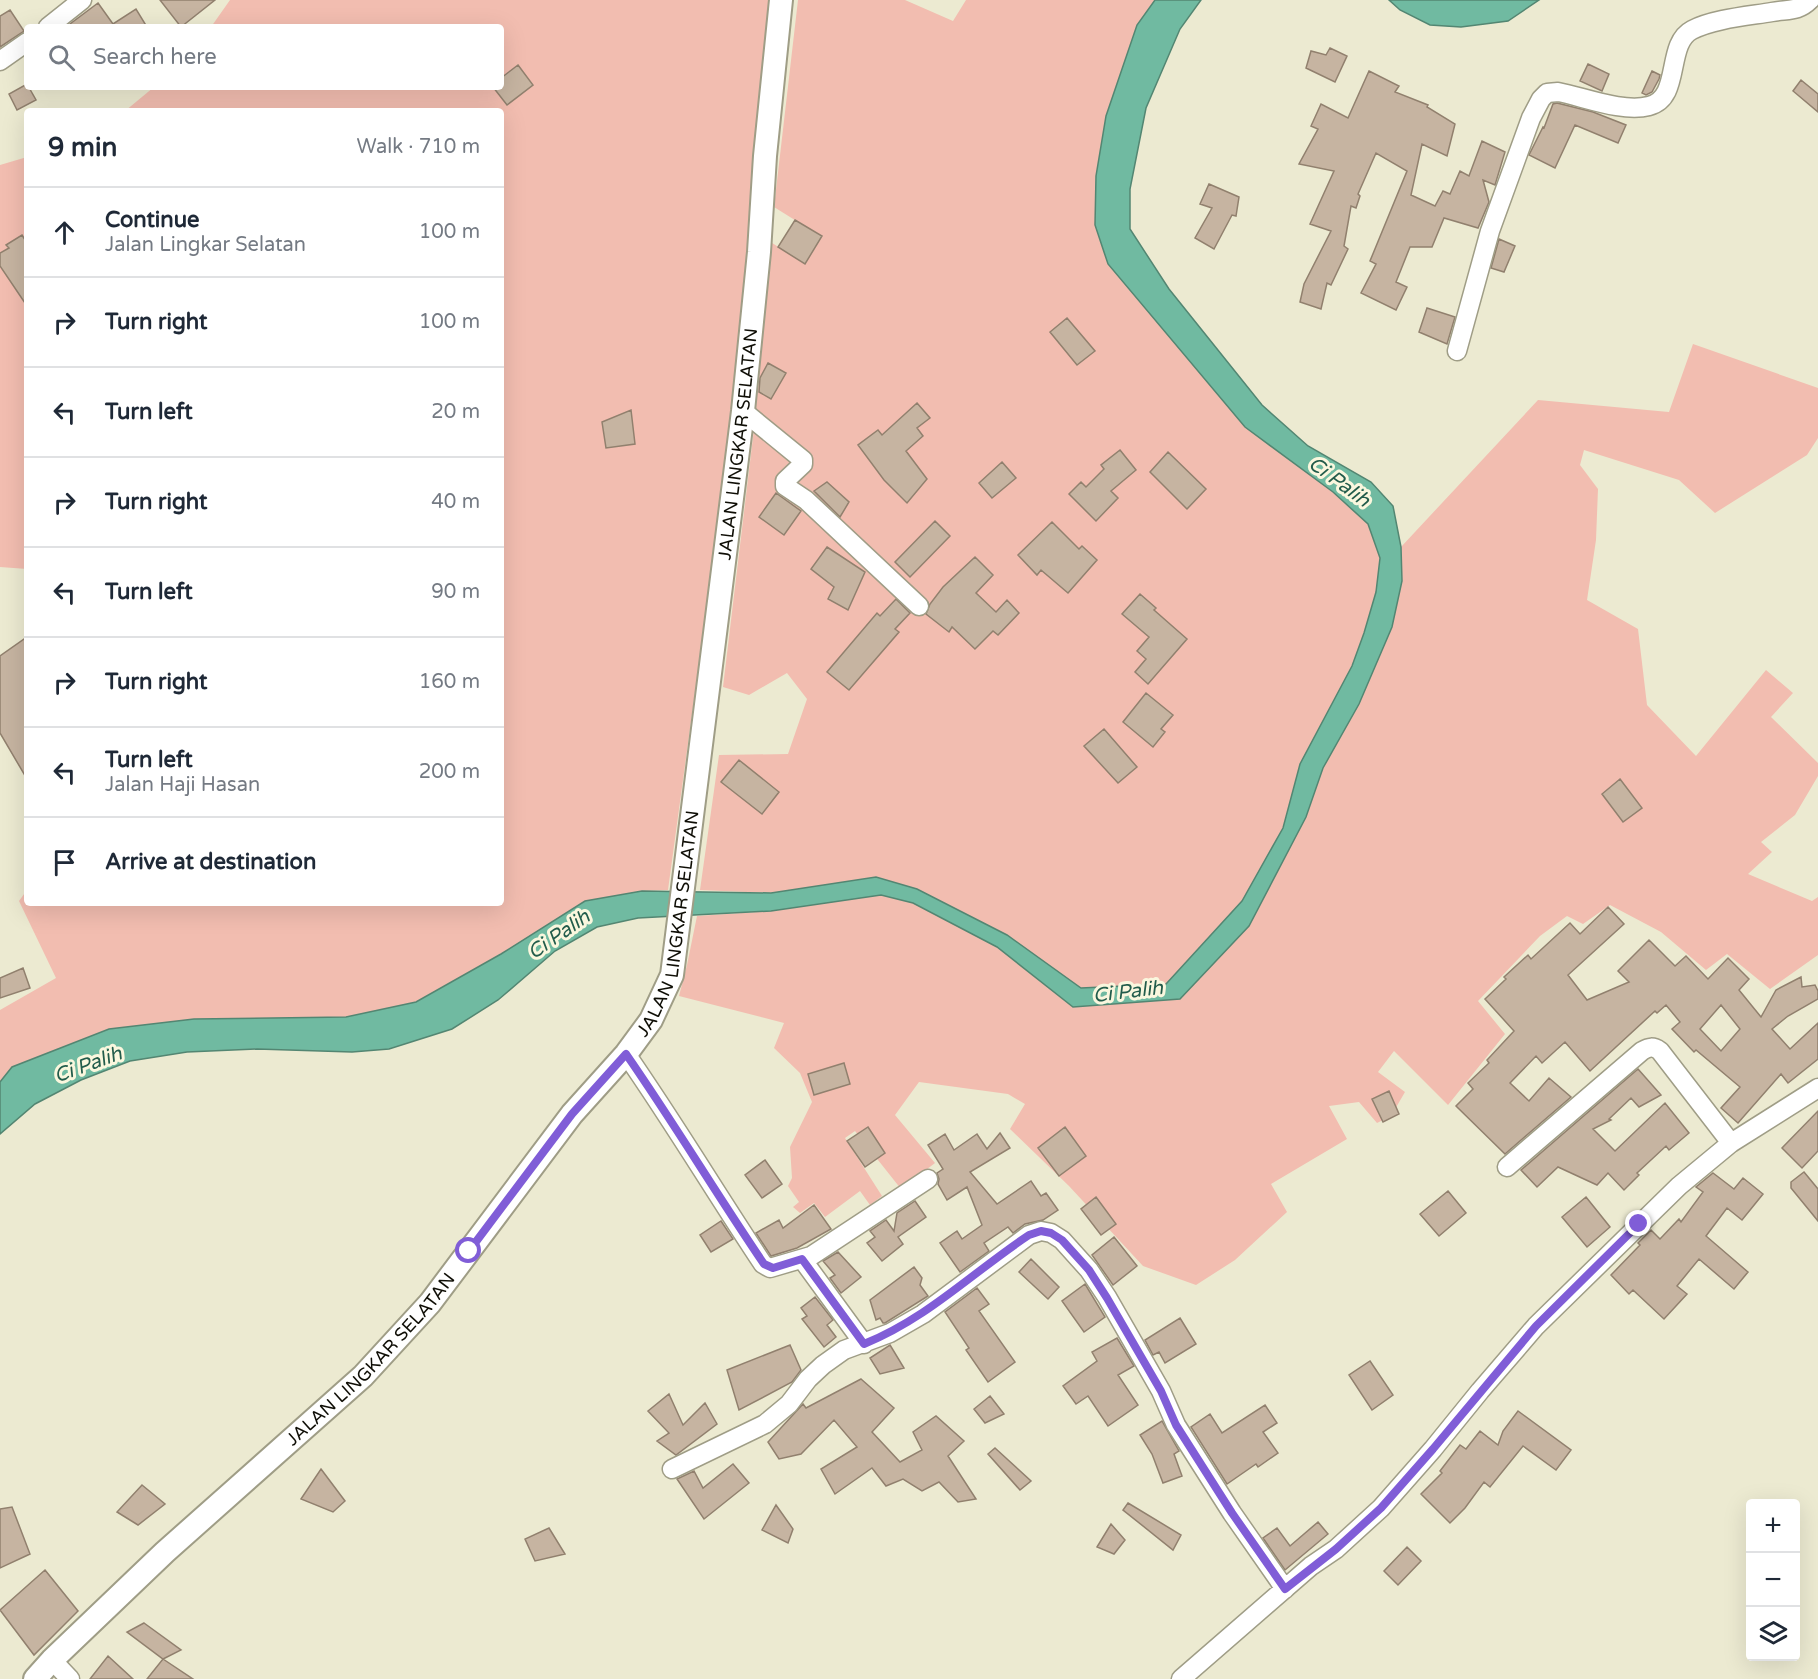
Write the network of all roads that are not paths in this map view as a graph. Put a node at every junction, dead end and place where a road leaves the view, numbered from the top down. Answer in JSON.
{"nodes":[{"id":1,"x":82,"y":0,"type":"edge"},
{"id":2,"x":781,"y":0,"type":"edge"},
{"id":3,"x":1810,"y":0,"type":"edge"},
{"id":4,"x":52,"y":24,"type":"edge"},
{"id":5,"x":24,"y":44,"type":"edge"},
{"id":6,"x":0,"y":61,"type":"edge"},
{"id":7,"x":1457,"y":351,"type":"dead end"},
{"id":8,"x":742,"y":411,"type":"junction"},
{"id":9,"x":919,"y":606,"type":"dead end"},
{"id":10,"x":626,"y":1054,"type":"junction"},
{"id":11,"x":1818,"y":1089,"type":"edge"},
{"id":12,"x":1731,"y":1143,"type":"junction"},
{"id":13,"x":1507,"y":1167,"type":"dead end"},
{"id":14,"x":928,"y":1179,"type":"dead end"},
{"id":15,"x":802,"y":1259,"type":"junction"},
{"id":16,"x":864,"y":1344,"type":"junction"},
{"id":17,"x":672,"y":1469,"type":"dead end"},
{"id":18,"x":1285,"y":1589,"type":"junction"},
{"id":19,"x":52,"y":1660,"type":"junction"},
{"id":20,"x":35,"y":1679,"type":"edge"},
{"id":21,"x":70,"y":1679,"type":"edge"},
{"id":22,"x":1182,"y":1679,"type":"edge"}],
"edges":[{"from":1,"to":4,"type":"street"},
{"from":2,"to":8,"type":"street","name":"JALAN LINGKAR SELATAN"},
{"from":3,"to":7,"type":"street"},
{"from":5,"to":6,"type":"street"},
{"from":8,"to":9,"type":"street"},
{"from":8,"to":10,"type":"street","name":"JALAN LINGKAR SELATAN"},
{"from":10,"to":15,"type":"street"},
{"from":10,"to":19,"type":"street","name":"JALAN LINGKAR SELATAN"},
{"from":11,"to":12,"type":"street"},
{"from":12,"to":13,"type":"street"},
{"from":12,"to":18,"type":"street"},
{"from":14,"to":15,"type":"street"},
{"from":15,"to":16,"type":"street"},
{"from":16,"to":17,"type":"street"},
{"from":16,"to":18,"type":"street"},
{"from":18,"to":22,"type":"street"},
{"from":19,"to":20,"type":"street","name":"JALAN LINGKAR SELATAN"},
{"from":19,"to":21,"type":"street"}]}
